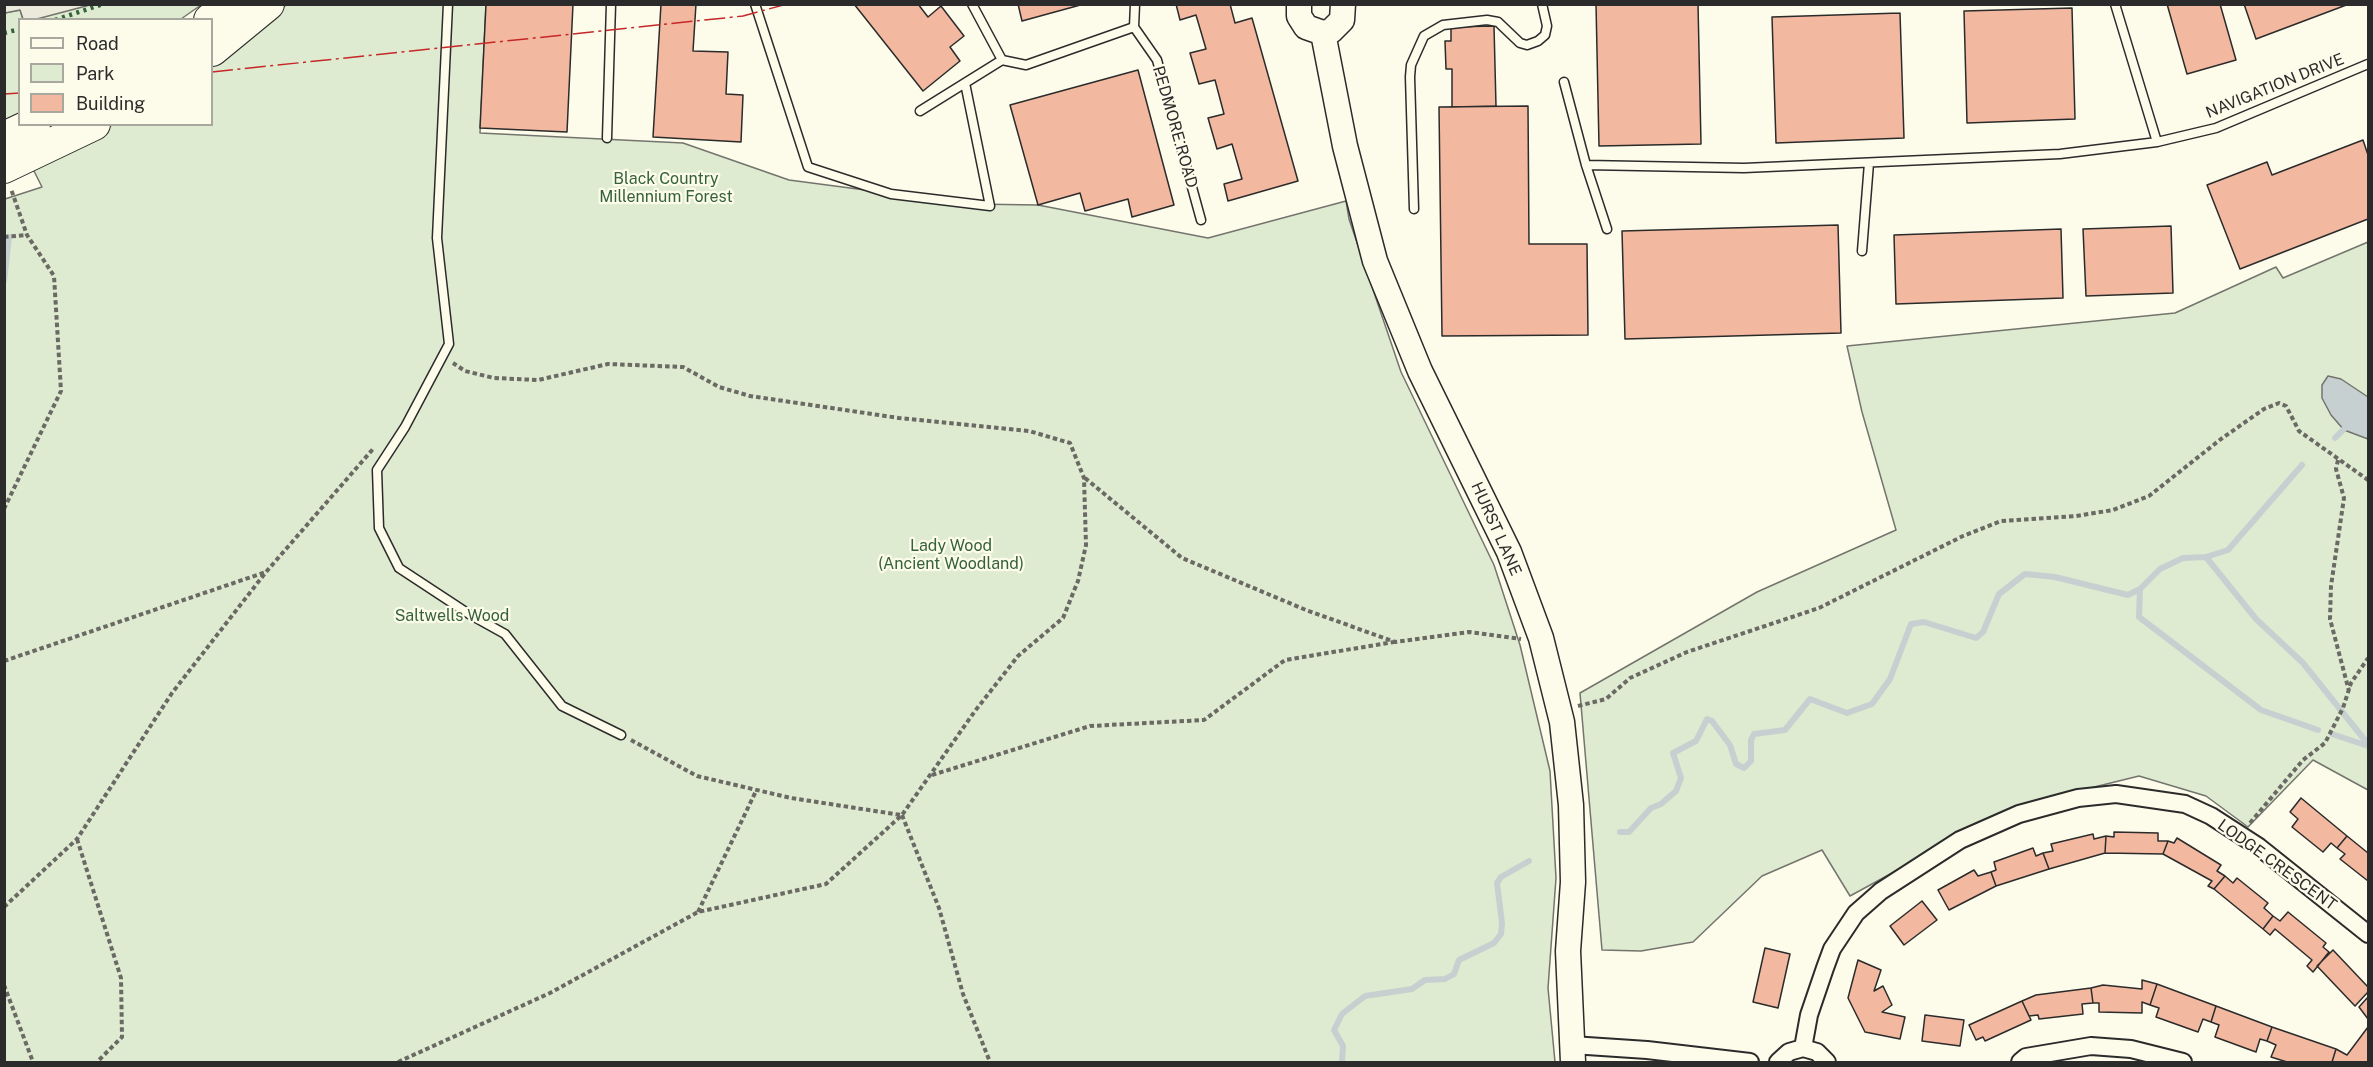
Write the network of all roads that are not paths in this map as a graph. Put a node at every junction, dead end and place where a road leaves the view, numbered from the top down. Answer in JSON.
{"nodes":[{"id":1,"x":230,"y":4,"type":"edge"},
{"id":2,"x":268,"y":4,"type":"edge"},
{"id":3,"x":448,"y":4,"type":"edge"},
{"id":4,"x":611,"y":4,"type":"edge"},
{"id":5,"x":754,"y":4,"type":"edge"},
{"id":6,"x":972,"y":4,"type":"edge"},
{"id":7,"x":1135,"y":4,"type":"edge"},
{"id":8,"x":1299,"y":4,"type":"edge"},
{"id":9,"x":1343,"y":4,"type":"edge"},
{"id":10,"x":1542,"y":4,"type":"edge"},
{"id":11,"x":2115,"y":4,"type":"edge"},
{"id":12,"x":212,"y":18,"type":"edge"},
{"id":13,"x":1134,"y":27,"type":"junction"},
{"id":14,"x":1323,"y":33,"type":"junction"},
{"id":15,"x":213,"y":49,"type":"edge"},
{"id":16,"x":1002,"y":60,"type":"junction"},
{"id":17,"x":2368,"y":64,"type":"edge"},
{"id":18,"x":1564,"y":82,"type":"dead end"},
{"id":19,"x":965,"y":83,"type":"junction"},
{"id":20,"x":920,"y":111,"type":"dead end"},
{"id":21,"x":88,"y":126,"type":"edge"},
{"id":22,"x":607,"y":138,"type":"dead end"},
{"id":23,"x":2157,"y":142,"type":"junction"},
{"id":24,"x":16,"y":150,"type":"edge"},
{"id":25,"x":1869,"y":163,"type":"junction"},
{"id":26,"x":1586,"y":165,"type":"junction"},
{"id":27,"x":1414,"y":209,"type":"dead end"},
{"id":28,"x":1201,"y":220,"type":"dead end"},
{"id":29,"x":1607,"y":229,"type":"dead end"},
{"id":30,"x":1862,"y":251,"type":"dead end"},
{"id":31,"x":621,"y":735,"type":"road end"},
{"id":32,"x":2368,"y":934,"type":"edge"},
{"id":33,"x":1803,"y":1048,"type":"junction"},
{"id":34,"x":1572,"y":1054,"type":"edge"},
{"id":35,"x":1750,"y":1062,"type":"edge"},
{"id":36,"x":1778,"y":1062,"type":"edge"},
{"id":37,"x":1827,"y":1062,"type":"edge"},
{"id":38,"x":2020,"y":1062,"type":"edge"},
{"id":39,"x":2183,"y":1062,"type":"edge"}],
"edges":[{"from":1,"to":12,"type":"highway"},
{"from":2,"to":15,"type":"highway"},
{"from":3,"to":31,"type":"lane"},
{"from":4,"to":22,"type":"lane"},
{"from":5,"to":19,"type":"lane"},
{"from":6,"to":16,"type":"lane"},
{"from":7,"to":13,"type":"lane"},
{"from":8,"to":14,"type":"street"},
{"from":9,"to":14,"type":"street"},
{"from":10,"to":27,"type":"lane"},
{"from":11,"to":23,"type":"lane"},
{"from":13,"to":16,"type":"lane"},
{"from":13,"to":28,"type":"lane","name":"PEDMORE ROAD"},
{"from":14,"to":34,"type":"street","name":"HURST LANE"},
{"from":16,"to":19,"type":"lane"},
{"from":17,"to":23,"type":"lane","name":"NAVIGATION DRIVE"},
{"from":18,"to":26,"type":"lane"},
{"from":19,"to":20,"type":"lane"},
{"from":21,"to":24,"type":"highway"},
{"from":23,"to":25,"type":"lane","name":"NAVIGATION DRIVE"},
{"from":25,"to":26,"type":"lane","name":"NAVIGATION DRIVE"},
{"from":25,"to":30,"type":"lane"},
{"from":26,"to":29,"type":"lane"},
{"from":32,"to":33,"type":"street","name":"LODGE CRESCENT"},
{"from":33,"to":36,"type":"street"},
{"from":33,"to":37,"type":"street"},
{"from":34,"to":35,"type":"street"},
{"from":38,"to":39,"type":"street"}]}
